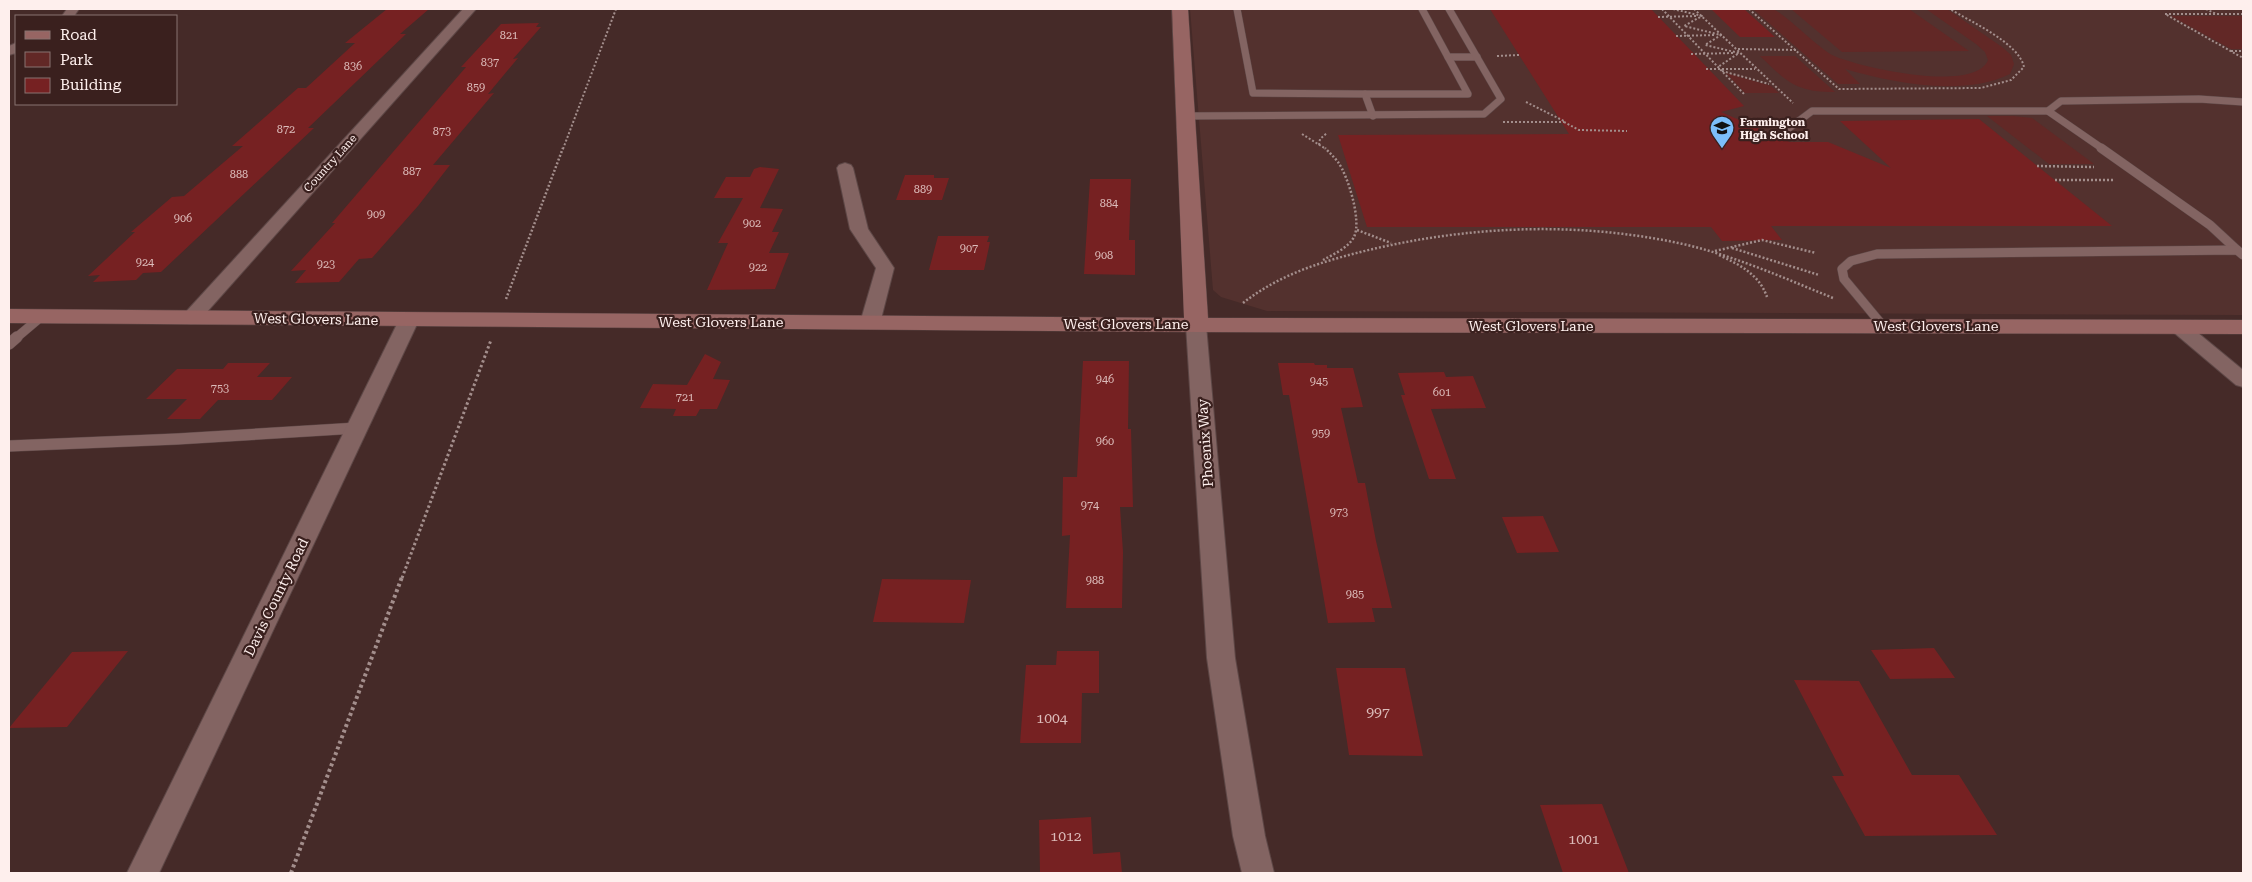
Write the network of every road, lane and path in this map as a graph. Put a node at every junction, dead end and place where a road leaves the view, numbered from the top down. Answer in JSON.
{"nodes":[{"id":1,"x":470,"y":9,"type":"edge"},
{"id":2,"x":616,"y":9,"type":"edge"},
{"id":3,"x":1180,"y":9,"type":"edge"},
{"id":4,"x":1237,"y":9,"type":"edge"},
{"id":5,"x":1422,"y":9,"type":"edge"},
{"id":6,"x":1449,"y":9,"type":"edge"},
{"id":7,"x":1662,"y":9,"type":"edge"},
{"id":8,"x":1673,"y":9,"type":"edge"},
{"id":9,"x":1694,"y":9,"type":"edge"},
{"id":10,"x":1749,"y":9,"type":"edge"},
{"id":11,"x":1950,"y":9,"type":"edge"},
{"id":12,"x":2206,"y":9,"type":"edge"},
{"id":13,"x":2216,"y":14,"type":"junction"},
{"id":14,"x":2243,"y":14,"type":"edge"},
{"id":15,"x":1669,"y":16,"type":"junction"},
{"id":16,"x":1702,"y":16,"type":"junction"},
{"id":17,"x":1658,"y":17,"type":"dead end"},
{"id":18,"x":1678,"y":26,"type":"junction"},
{"id":19,"x":1684,"y":26,"type":"junction"},
{"id":20,"x":1676,"y":36,"type":"dead end"},
{"id":21,"x":1688,"y":36,"type":"junction"},
{"id":22,"x":1721,"y":36,"type":"junction"},
{"id":23,"x":1697,"y":45,"type":"junction"},
{"id":24,"x":1705,"y":45,"type":"junction"},
{"id":25,"x":1737,"y":49,"type":"junction"},
{"id":26,"x":1796,"y":50,"type":"junction"},
{"id":27,"x":2231,"y":51,"type":"junction"},
{"id":28,"x":2243,"y":51,"type":"edge"},
{"id":29,"x":1740,"y":53,"type":"junction"},
{"id":30,"x":1691,"y":54,"type":"dead end"},
{"id":31,"x":1705,"y":54,"type":"junction"},
{"id":32,"x":1519,"y":55,"type":"dead end"},
{"id":33,"x":1497,"y":56,"type":"dead end"},
{"id":34,"x":1448,"y":57,"type":"junction"},
{"id":35,"x":1477,"y":57,"type":"junction"},
{"id":36,"x":2243,"y":58,"type":"edge"},
{"id":37,"x":1706,"y":69,"type":"dead end"},
{"id":38,"x":1720,"y":69,"type":"junction"},
{"id":39,"x":1755,"y":69,"type":"junction"},
{"id":40,"x":1770,"y":84,"type":"junction"},
{"id":41,"x":1365,"y":94,"type":"junction"},
{"id":42,"x":1745,"y":95,"type":"dead end"},
{"id":43,"x":1526,"y":102,"type":"dead end"},
{"id":44,"x":2243,"y":102,"type":"edge"},
{"id":45,"x":1794,"y":104,"type":"dead end"},
{"id":46,"x":2048,"y":111,"type":"junction"},
{"id":47,"x":1185,"y":116,"type":"junction"},
{"id":48,"x":1373,"y":116,"type":"junction"},
{"id":49,"x":1503,"y":122,"type":"dead end"},
{"id":50,"x":1564,"y":122,"type":"junction"},
{"id":51,"x":1627,"y":130,"type":"dead end"},
{"id":52,"x":1298,"y":132,"type":"dead end"},
{"id":53,"x":1784,"y":132,"type":"dead end"},
{"id":54,"x":2037,"y":166,"type":"dead end"},
{"id":55,"x":2094,"y":167,"type":"dead end"},
{"id":56,"x":845,"y":168,"type":"dead end"},
{"id":57,"x":2055,"y":180,"type":"dead end"},
{"id":58,"x":2121,"y":180,"type":"dead end"},
{"id":59,"x":1356,"y":230,"type":"junction"},
{"id":60,"x":1391,"y":244,"type":"junction"},
{"id":61,"x":1732,"y":248,"type":"junction"},
{"id":62,"x":1712,"y":251,"type":"junction"},
{"id":63,"x":1816,"y":253,"type":"dead end"},
{"id":64,"x":2240,"y":253,"type":"edge"},
{"id":65,"x":1320,"y":262,"type":"junction"},
{"id":66,"x":1819,"y":275,"type":"dead end"},
{"id":67,"x":1766,"y":297,"type":"dead end"},
{"id":68,"x":1833,"y":298,"type":"dead end"},
{"id":69,"x":1241,"y":306,"type":"dead end"},
{"id":70,"x":9,"y":316,"type":"edge"},
{"id":71,"x":42,"y":316,"type":"junction"},
{"id":72,"x":191,"y":318,"type":"junction"},
{"id":73,"x":409,"y":320,"type":"junction"},
{"id":74,"x":498,"y":321,"type":"junction"},
{"id":75,"x":870,"y":323,"type":"junction"},
{"id":76,"x":1196,"y":325,"type":"junction"},
{"id":77,"x":1883,"y":326,"type":"junction"},
{"id":78,"x":2179,"y":327,"type":"junction"},
{"id":79,"x":2243,"y":327,"type":"edge"},
{"id":80,"x":9,"y":344,"type":"edge"},
{"id":81,"x":2243,"y":381,"type":"edge"},
{"id":82,"x":357,"y":428,"type":"junction"},
{"id":83,"x":9,"y":446,"type":"edge"},
{"id":84,"x":142,"y":873,"type":"edge"},
{"id":85,"x":291,"y":873,"type":"edge"},
{"id":86,"x":1258,"y":873,"type":"edge"}],
"edges":[{"from":1,"to":72,"type":"street","name":"Country Lane"},
{"from":2,"to":74,"type":"path"},
{"from":3,"to":47,"type":"street","name":"Phoenix Way"},
{"from":4,"to":41,"type":"lane"},
{"from":5,"to":34,"type":"lane"},
{"from":6,"to":35,"type":"lane"},
{"from":7,"to":15,"type":"path"},
{"from":8,"to":16,"type":"path"},
{"from":9,"to":16,"type":"path"},
{"from":10,"to":26,"type":"path"},
{"from":11,"to":26,"type":"path"},
{"from":12,"to":13,"type":"path"},
{"from":13,"to":14,"type":"path"},
{"from":13,"to":27,"type":"path"},
{"from":15,"to":16,"type":"path"},
{"from":15,"to":17,"type":"path"},
{"from":15,"to":18,"type":"path"},
{"from":16,"to":19,"type":"path"},
{"from":16,"to":22,"type":"path"},
{"from":18,"to":19,"type":"path"},
{"from":18,"to":21,"type":"path"},
{"from":19,"to":22,"type":"path"},
{"from":20,"to":21,"type":"path"},
{"from":21,"to":22,"type":"path"},
{"from":21,"to":23,"type":"path"},
{"from":22,"to":24,"type":"path"},
{"from":22,"to":25,"type":"path"},
{"from":23,"to":24,"type":"path"},
{"from":23,"to":31,"type":"path"},
{"from":24,"to":29,"type":"path"},
{"from":25,"to":26,"type":"path"},
{"from":25,"to":29,"type":"path"},
{"from":27,"to":28,"type":"path"},
{"from":27,"to":36,"type":"path"},
{"from":29,"to":31,"type":"path"},
{"from":29,"to":38,"type":"path"},
{"from":29,"to":39,"type":"path"},
{"from":30,"to":31,"type":"path"},
{"from":31,"to":38,"type":"path"},
{"from":32,"to":33,"type":"path"},
{"from":34,"to":35,"type":"lane"},
{"from":34,"to":41,"type":"lane"},
{"from":35,"to":48,"type":"lane"},
{"from":37,"to":38,"type":"path"},
{"from":38,"to":39,"type":"path"},
{"from":38,"to":40,"type":"path"},
{"from":38,"to":42,"type":"path"},
{"from":39,"to":40,"type":"path"},
{"from":40,"to":45,"type":"path"},
{"from":41,"to":48,"type":"lane"},
{"from":43,"to":50,"type":"path"},
{"from":44,"to":46,"type":"lane"},
{"from":46,"to":53,"type":"lane"},
{"from":46,"to":64,"type":"lane"},
{"from":47,"to":48,"type":"lane"},
{"from":47,"to":76,"type":"street","name":"Phoenix Way"},
{"from":49,"to":50,"type":"path"},
{"from":50,"to":51,"type":"path"},
{"from":52,"to":59,"type":"path"},
{"from":54,"to":55,"type":"path"},
{"from":56,"to":75,"type":"street"},
{"from":57,"to":58,"type":"path"},
{"from":59,"to":60,"type":"path"},
{"from":59,"to":65,"type":"path"},
{"from":60,"to":62,"type":"path"},
{"from":60,"to":65,"type":"path"},
{"from":61,"to":62,"type":"path"},
{"from":61,"to":63,"type":"path"},
{"from":61,"to":66,"type":"path"},
{"from":62,"to":67,"type":"path"},
{"from":62,"to":68,"type":"path"},
{"from":64,"to":77,"type":"lane"},
{"from":65,"to":69,"type":"path"},
{"from":70,"to":71,"type":"street","name":"West Glovers Lane"},
{"from":71,"to":72,"type":"street","name":"West Glovers Lane"},
{"from":71,"to":80,"type":"lane"},
{"from":72,"to":73,"type":"street","name":"West Glovers Lane"},
{"from":73,"to":74,"type":"street","name":"West Glovers Lane"},
{"from":73,"to":82,"type":"street","name":"Davis County Road"},
{"from":74,"to":75,"type":"street","name":"West Glovers Lane"},
{"from":74,"to":85,"type":"path"},
{"from":75,"to":76,"type":"street","name":"West Glovers Lane"},
{"from":76,"to":77,"type":"street","name":"West Glovers Lane"},
{"from":76,"to":86,"type":"street","name":"Phoenix Way"},
{"from":77,"to":78,"type":"street","name":"West Glovers Lane"},
{"from":78,"to":79,"type":"street","name":"West Glovers Lane"},
{"from":78,"to":81,"type":"street"},
{"from":82,"to":83,"type":"lane"},
{"from":82,"to":84,"type":"street","name":"Davis County Road"}]}
